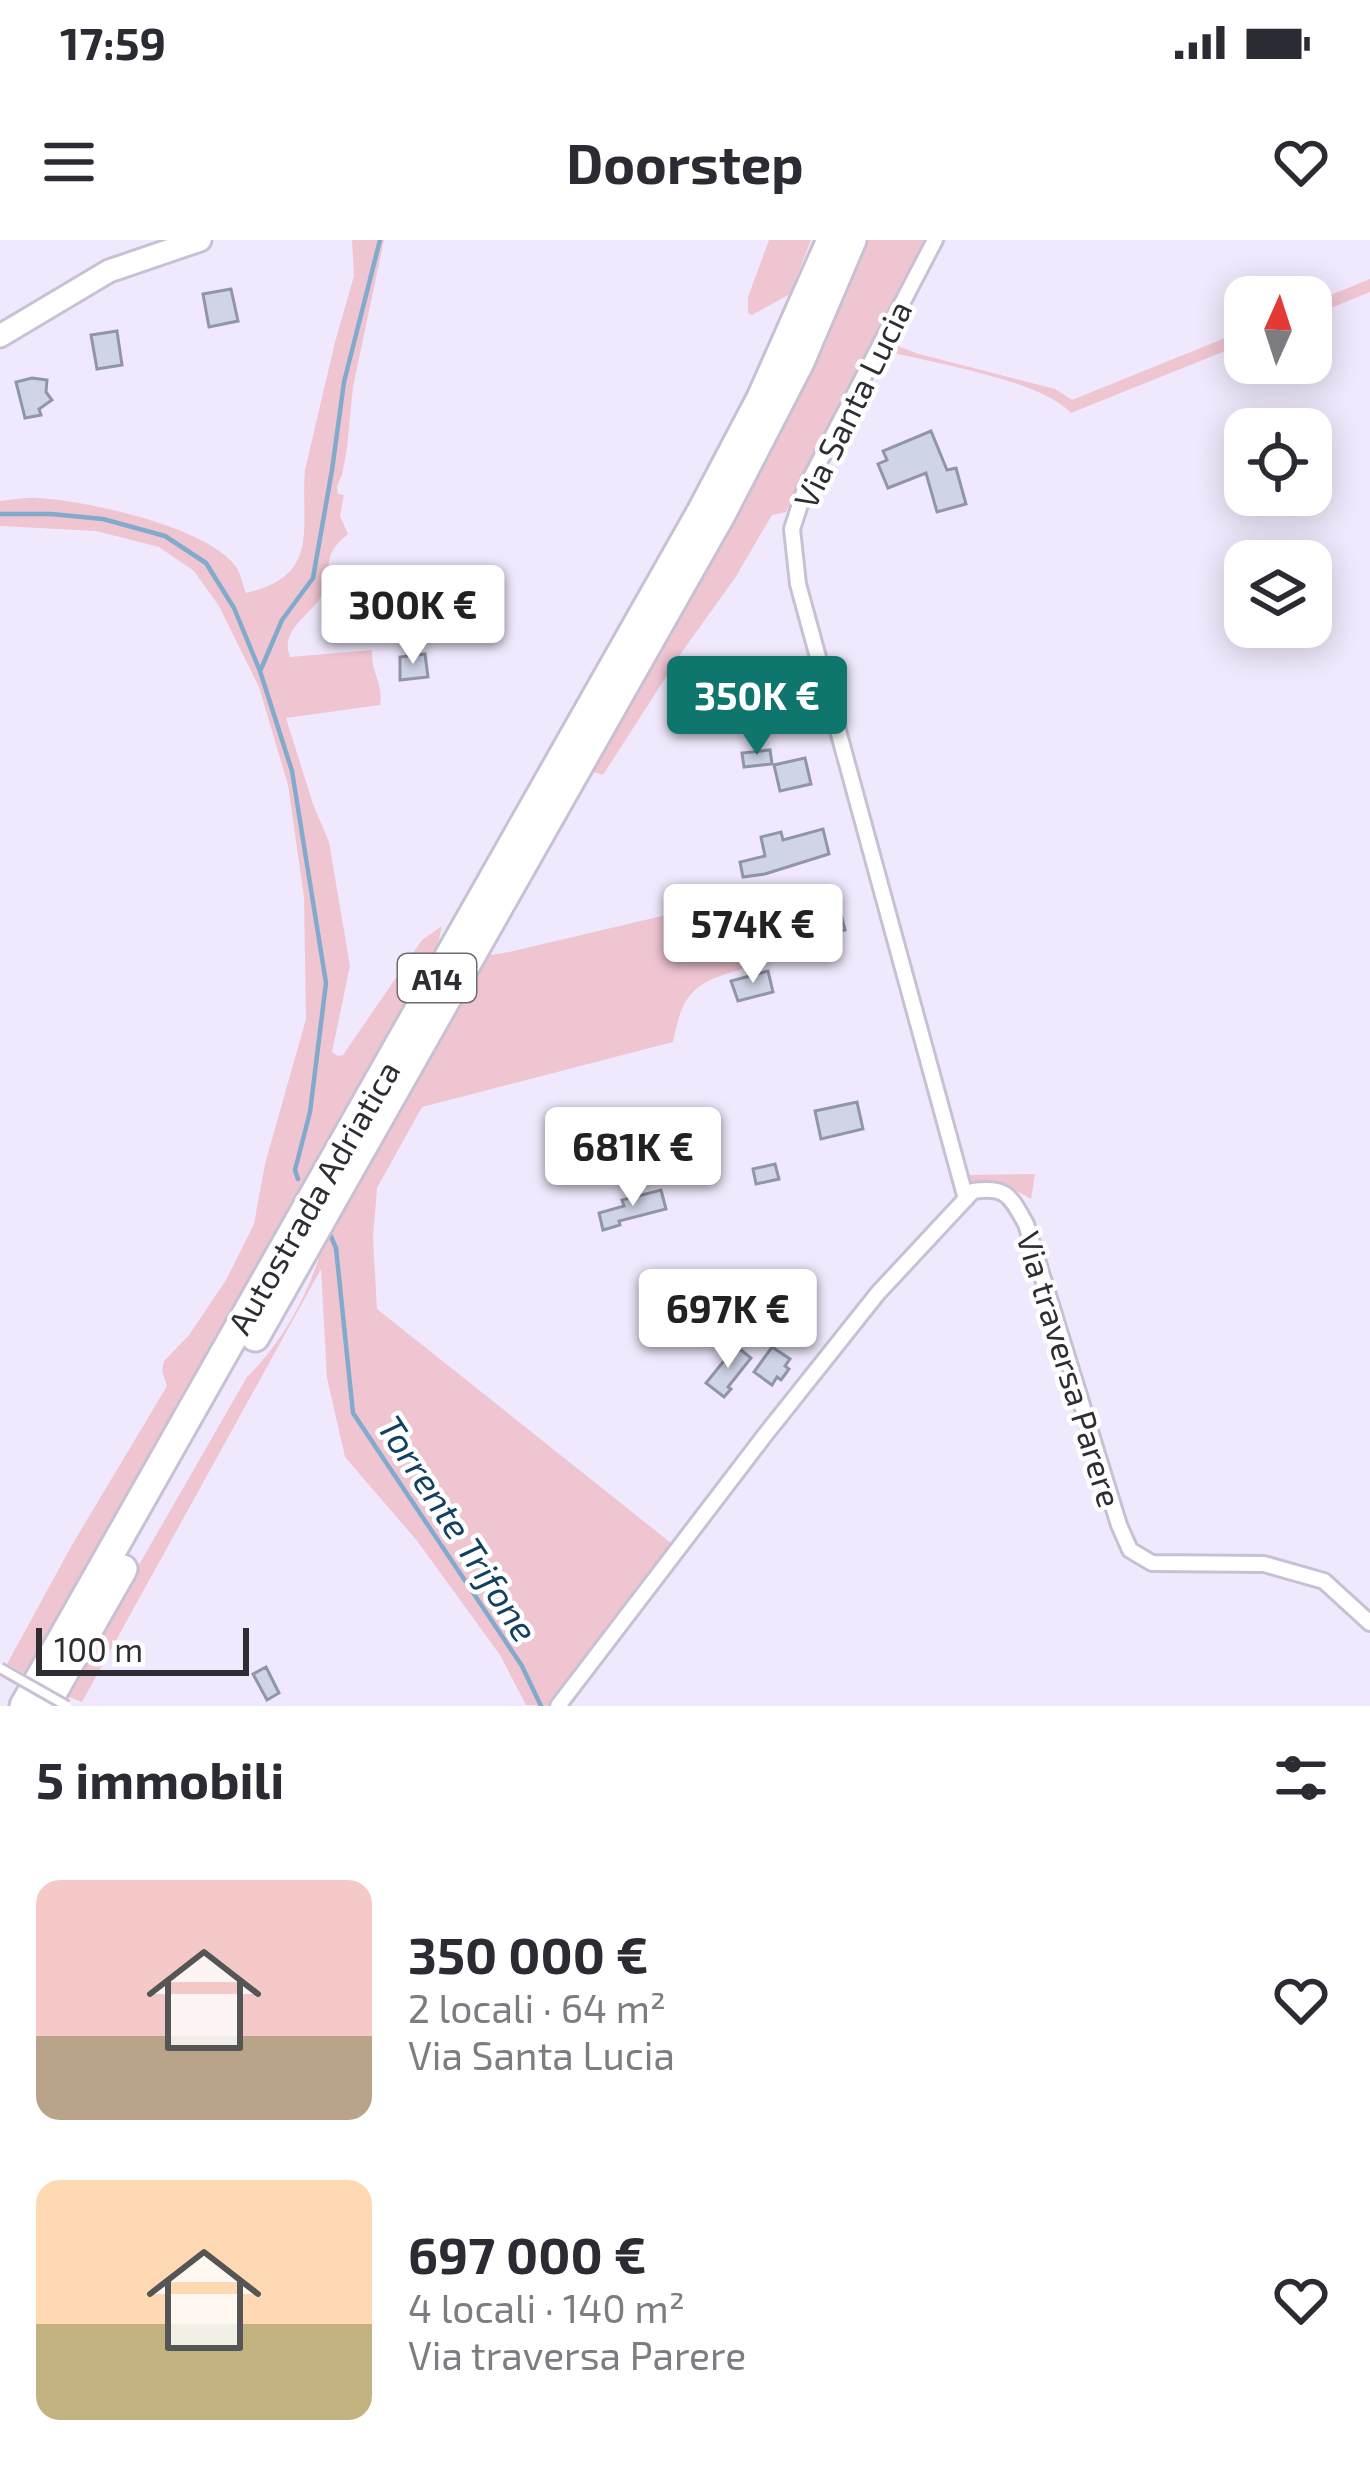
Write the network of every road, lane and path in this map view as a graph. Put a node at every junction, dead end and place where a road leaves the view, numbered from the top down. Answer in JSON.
{"nodes":[{"id":1,"x":200,"y":240,"type":"edge"},
{"id":2,"x":831,"y":240,"type":"edge"},
{"id":3,"x":852,"y":240,"type":"edge"},
{"id":4,"x":935,"y":240,"type":"edge"},
{"id":5,"x":0,"y":336,"type":"edge"},
{"id":6,"x":966,"y":1199,"type":"junction"},
{"id":7,"x":1370,"y":1623,"type":"edge"},
{"id":8,"x":0,"y":1668,"type":"edge"},
{"id":9,"x":24,"y":1706,"type":"edge"},
{"id":10,"x":45,"y":1706,"type":"edge"},
{"id":11,"x":67,"y":1706,"type":"edge"},
{"id":12,"x":558,"y":1706,"type":"edge"}],
"edges":[{"from":1,"to":5,"type":"main road"},
{"from":2,"to":9,"type":"highway","name":"Autostrada Adriatica","number":"A14"},
{"from":3,"to":10,"type":"highway","name":"Autostrada Adriatica","number":"A14"},
{"from":4,"to":6,"type":"street","name":"Via Santa Lucia"},
{"from":6,"to":7,"type":"street","name":"Via traversa Parere"},
{"from":6,"to":12,"type":"street"},
{"from":8,"to":11,"type":"lane","bridge":true}]}
